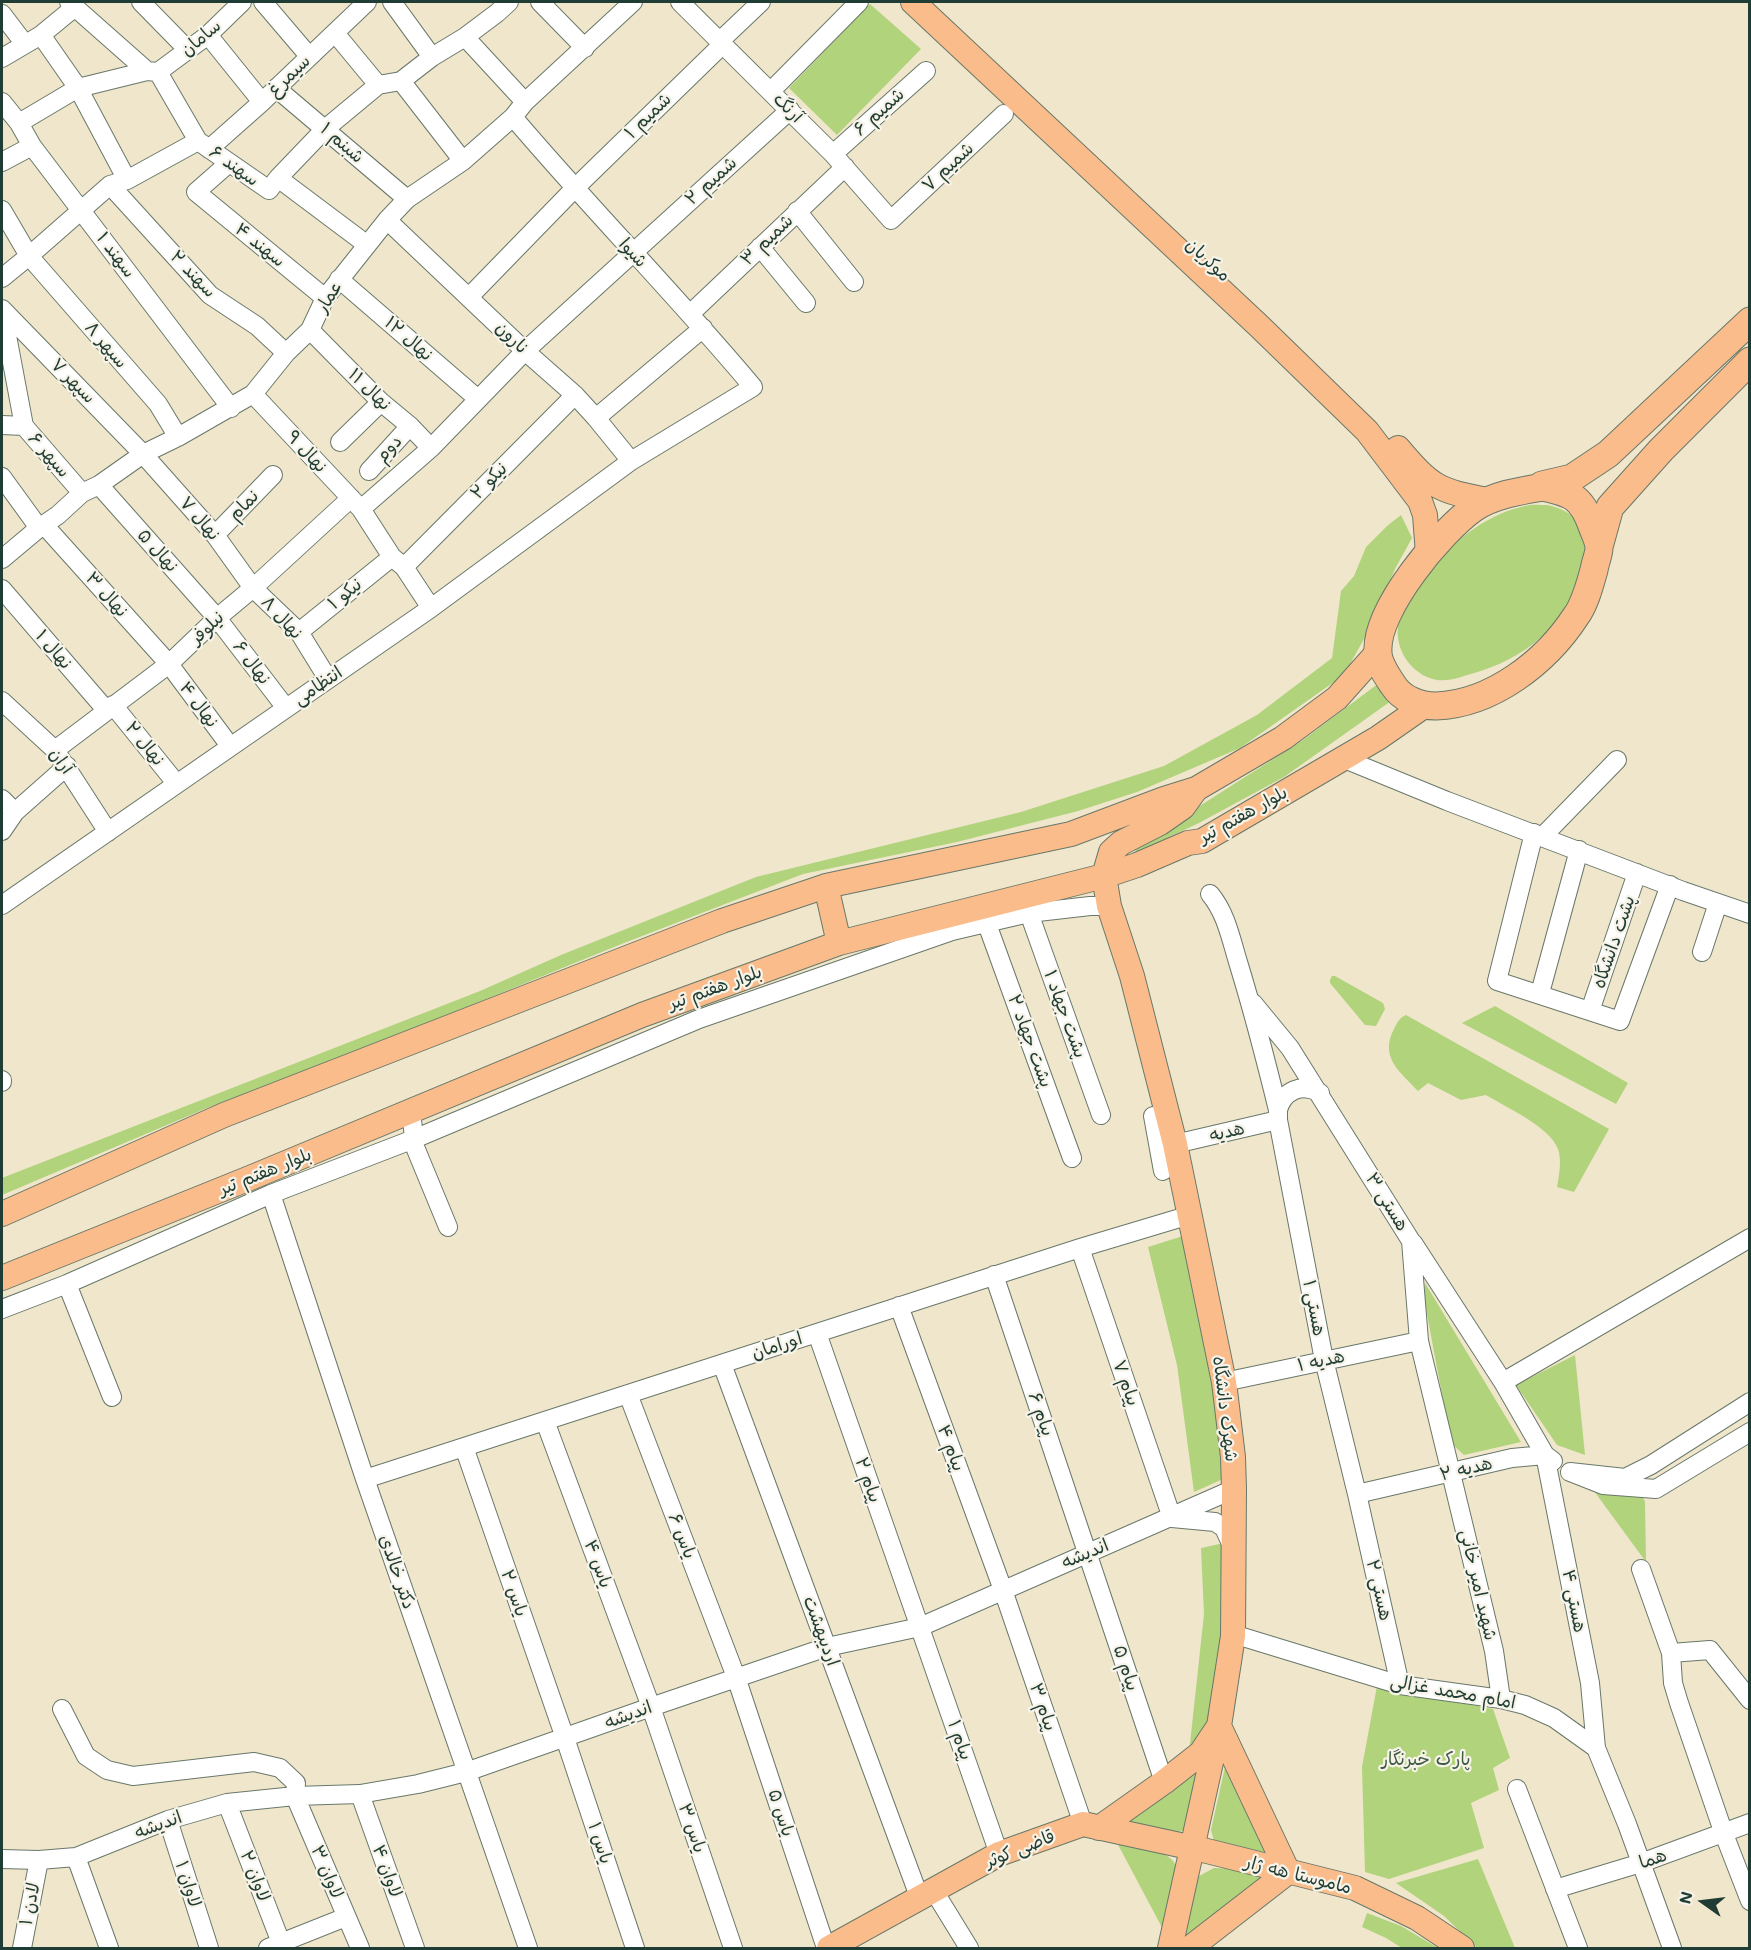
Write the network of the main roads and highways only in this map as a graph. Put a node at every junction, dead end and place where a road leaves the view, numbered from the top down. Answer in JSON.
{"nodes":[{"id":1,"x":913,"y":2,"type":"edge"},
{"id":2,"x":933,"y":2,"type":"edge"},
{"id":3,"x":1749,"y":321,"type":"edge"},
{"id":4,"x":1749,"y":362,"type":"edge"},
{"id":5,"x":1500,"y":496,"type":"junction"},
{"id":6,"x":1599,"y":547,"type":"junction"},
{"id":7,"x":1428,"y":555,"type":"junction"},
{"id":8,"x":1378,"y":652,"type":"junction"},
{"id":9,"x":1424,"y":706,"type":"junction"},
{"id":10,"x":1196,"y":789,"type":"junction"},
{"id":11,"x":1137,"y":865,"type":"junction"},
{"id":12,"x":1104,"y":876,"type":"junction"},
{"id":13,"x":826,"y":886,"type":"junction"},
{"id":14,"x":839,"y":943,"type":"junction"},
{"id":15,"x":1179,"y":1143,"type":"junction"},
{"id":16,"x":2,"y":1214,"type":"edge"},
{"id":17,"x":2,"y":1278,"type":"edge"},
{"id":18,"x":1229,"y":1381,"type":"junction"},
{"id":19,"x":1238,"y":1636,"type":"junction"},
{"id":20,"x":1222,"y":1731,"type":"junction"},
{"id":21,"x":1091,"y":1826,"type":"junction"},
{"id":22,"x":1197,"y":1849,"type":"junction"},
{"id":23,"x":1288,"y":1872,"type":"junction"},
{"id":24,"x":828,"y":1948,"type":"edge"},
{"id":25,"x":1170,"y":1948,"type":"edge"},
{"id":26,"x":1178,"y":1948,"type":"edge"},
{"id":27,"x":1190,"y":1948,"type":"edge"},
{"id":28,"x":1462,"y":1948,"type":"edge"}],
"edges":[{"from":1,"to":7,"type":"main road"},
{"from":2,"to":5,"type":"main road","name":"موکریان"},
{"from":3,"to":5,"type":"highway"},
{"from":4,"to":6,"type":"highway"},
{"from":5,"to":6,"type":"highway"},
{"from":5,"to":7,"type":"highway"},
{"from":6,"to":9,"type":"highway"},
{"from":7,"to":8,"type":"highway"},
{"from":8,"to":9,"type":"highway"},
{"from":8,"to":10,"type":"main road"},
{"from":9,"to":11,"type":"main road","name":"بلوار هفتم تیر"},
{"from":10,"to":12,"type":"main road"},
{"from":10,"to":13,"type":"main road"},
{"from":11,"to":12,"type":"main road","name":"بلوار هفتم تیر"},
{"from":11,"to":15,"type":"main road"},
{"from":12,"to":14,"type":"main road","name":"بلوار هفتم تیر"},
{"from":12,"to":15,"type":"main road","name":"شهرک دانشگاه"},
{"from":13,"to":14,"type":"main road"},
{"from":13,"to":16,"type":"main road"},
{"from":14,"to":17,"type":"main road","name":"بلوار هفتم تیر"},
{"from":15,"to":18,"type":"main road"},
{"from":15,"to":18,"type":"main road","name":"شهرک دانشگاه"},
{"from":18,"to":19,"type":"main road","name":"شهرک دانشگاه"},
{"from":18,"to":19,"type":"main road"},
{"from":19,"to":20,"type":"main road","name":"شهرک دانشگاه"},
{"from":20,"to":21,"type":"main road","name":"قاضی کوثر"},
{"from":20,"to":22,"type":"main road","name":"شهرک دانشگاه"},
{"from":20,"to":23,"type":"main road"},
{"from":21,"to":22,"type":"main road"},
{"from":21,"to":24,"type":"main road","name":"قاضی کوثر"},
{"from":22,"to":23,"type":"main road","name":"ماموستا هه ژار"},
{"from":22,"to":25,"type":"main road","name":"شهرک دانشگاه"},
{"from":22,"to":26,"type":"main road"},
{"from":23,"to":27,"type":"main road"},
{"from":23,"to":28,"type":"main road","name":"ماموستا هه ژار"}]}
